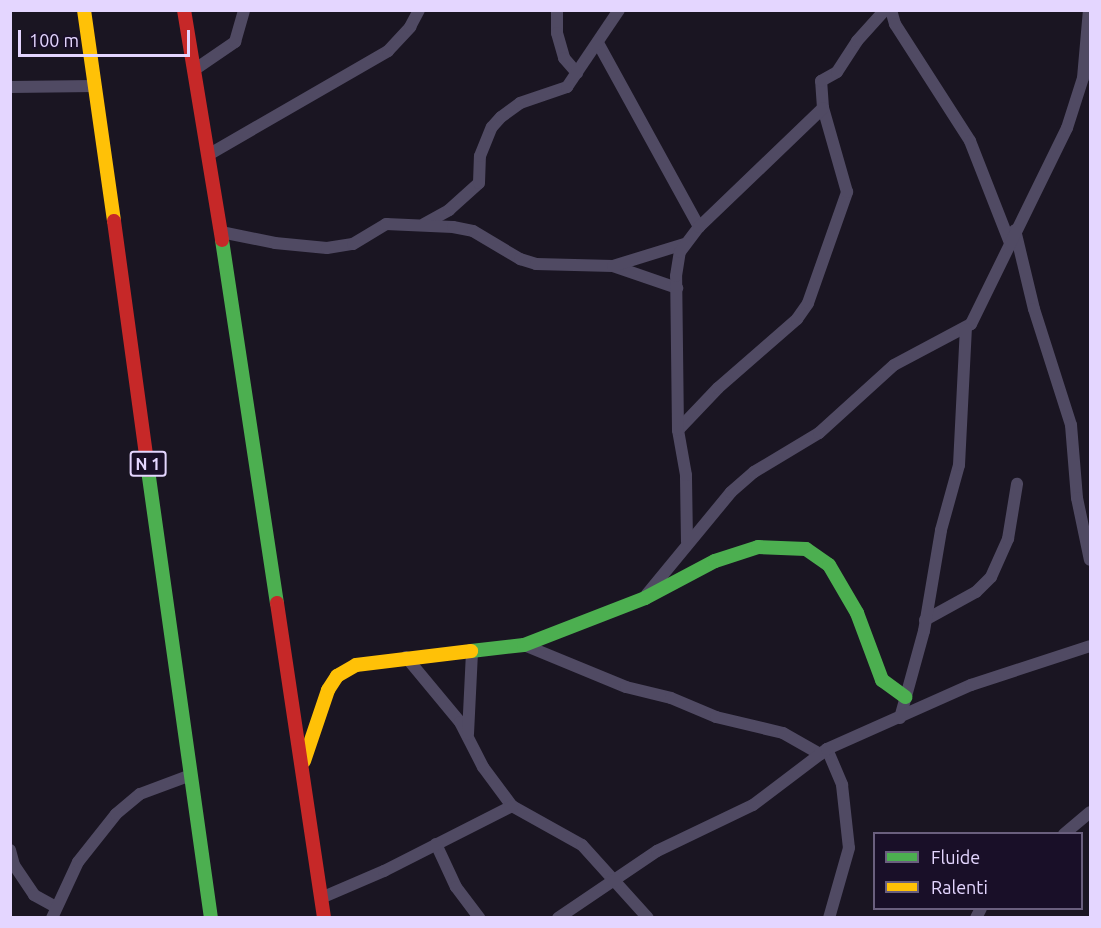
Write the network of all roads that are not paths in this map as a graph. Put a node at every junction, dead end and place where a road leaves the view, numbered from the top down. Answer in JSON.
{"nodes":[{"id":1,"x":84,"y":10,"type":"edge"},
{"id":2,"x":184,"y":10,"type":"edge"},
{"id":3,"x":244,"y":10,"type":"edge"},
{"id":4,"x":419,"y":10,"type":"edge"},
{"id":5,"x":557,"y":10,"type":"edge"},
{"id":6,"x":619,"y":10,"type":"edge"},
{"id":7,"x":885,"y":10,"type":"edge"},
{"id":8,"x":891,"y":10,"type":"edge"},
{"id":9,"x":1089,"y":10,"type":"edge"},
{"id":10,"x":598,"y":43,"type":"junction"},
{"id":11,"x":194,"y":70,"type":"junction"},
{"id":12,"x":577,"y":73,"type":"junction"},
{"id":13,"x":95,"y":86,"type":"junction"},
{"id":14,"x":10,"y":87,"type":"edge"},
{"id":15,"x":823,"y":108,"type":"junction"},
{"id":16,"x":208,"y":155,"type":"junction"},
{"id":17,"x":423,"y":224,"type":"junction"},
{"id":18,"x":699,"y":227,"type":"junction"},
{"id":19,"x":1016,"y":230,"type":"junction"},
{"id":20,"x":221,"y":232,"type":"junction"},
{"id":21,"x":1010,"y":243,"type":"junction"},
{"id":22,"x":684,"y":244,"type":"junction"},
{"id":23,"x":612,"y":266,"type":"junction"},
{"id":24,"x":677,"y":288,"type":"junction"},
{"id":25,"x":966,"y":329,"type":"junction"},
{"id":26,"x":678,"y":430,"type":"junction"},
{"id":27,"x":1017,"y":484,"type":"dead end"},
{"id":28,"x":687,"y":542,"type":"junction"},
{"id":29,"x":1090,"y":560,"type":"edge"},
{"id":30,"x":645,"y":598,"type":"junction"},
{"id":31,"x":925,"y":620,"type":"junction"},
{"id":32,"x":524,"y":645,"type":"junction"},
{"id":33,"x":1090,"y":646,"type":"edge"},
{"id":34,"x":472,"y":653,"type":"junction"},
{"id":35,"x":406,"y":657,"type":"junction"},
{"id":36,"x":906,"y":697,"type":"junction"},
{"id":37,"x":900,"y":718,"type":"junction"},
{"id":38,"x":468,"y":734,"type":"junction"},
{"id":39,"x":824,"y":751,"type":"junction"},
{"id":40,"x":302,"y":769,"type":"junction"},
{"id":41,"x":191,"y":775,"type":"junction"},
{"id":42,"x":512,"y":806,"type":"junction"},
{"id":43,"x":1090,"y":813,"type":"edge"},
{"id":44,"x":1066,"y":832,"type":"edge"},
{"id":45,"x":436,"y":844,"type":"junction"},
{"id":46,"x":10,"y":850,"type":"edge"},
{"id":47,"x":613,"y":879,"type":"junction"},
{"id":48,"x":321,"y":898,"type":"junction"},
{"id":49,"x":54,"y":912,"type":"edge"},
{"id":50,"x":211,"y":918,"type":"edge"},
{"id":51,"x":324,"y":918,"type":"edge"},
{"id":52,"x":479,"y":918,"type":"edge"},
{"id":53,"x":558,"y":918,"type":"edge"},
{"id":54,"x":648,"y":918,"type":"edge"},
{"id":55,"x":829,"y":918,"type":"edge"}],
"edges":[{"from":1,"to":13,"type":"main road","number":"N 1"},
{"from":2,"to":11,"type":"main road"},
{"from":3,"to":11,"type":"street"},
{"from":4,"to":16,"type":"street"},
{"from":5,"to":12,"type":"street"},
{"from":6,"to":10,"type":"street"},
{"from":7,"to":15,"type":"street"},
{"from":8,"to":21,"type":"street"},
{"from":9,"to":19,"type":"street"},
{"from":10,"to":12,"type":"street"},
{"from":10,"to":18,"type":"street"},
{"from":11,"to":16,"type":"main road"},
{"from":12,"to":17,"type":"street"},
{"from":13,"to":14,"type":"street"},
{"from":13,"to":41,"type":"main road","number":"N 1"},
{"from":15,"to":18,"type":"street"},
{"from":15,"to":26,"type":"street"},
{"from":16,"to":20,"type":"main road"},
{"from":17,"to":20,"type":"street"},
{"from":17,"to":23,"type":"street"},
{"from":18,"to":22,"type":"street"},
{"from":19,"to":21,"type":"street"},
{"from":19,"to":29,"type":"street"},
{"from":20,"to":40,"type":"main road"},
{"from":21,"to":25,"type":"street"},
{"from":22,"to":23,"type":"street"},
{"from":22,"to":24,"type":"street"},
{"from":23,"to":24,"type":"street"},
{"from":24,"to":26,"type":"street"},
{"from":25,"to":28,"type":"street"},
{"from":25,"to":31,"type":"street"},
{"from":26,"to":28,"type":"street"},
{"from":27,"to":31,"type":"street"},
{"from":28,"to":30,"type":"street"},
{"from":30,"to":32,"type":"main road"},
{"from":30,"to":36,"type":"main road"},
{"from":31,"to":36,"type":"street"},
{"from":32,"to":34,"type":"main road"},
{"from":32,"to":39,"type":"street"},
{"from":33,"to":37,"type":"street"},
{"from":34,"to":35,"type":"main road"},
{"from":34,"to":38,"type":"street"},
{"from":35,"to":38,"type":"street"},
{"from":35,"to":40,"type":"main road"},
{"from":36,"to":37,"type":"street"},
{"from":37,"to":39,"type":"street"},
{"from":38,"to":42,"type":"street"},
{"from":39,"to":47,"type":"street"},
{"from":39,"to":55,"type":"street"},
{"from":40,"to":48,"type":"main road"},
{"from":41,"to":49,"type":"street"},
{"from":41,"to":50,"type":"main road","number":"N 1"},
{"from":42,"to":45,"type":"street"},
{"from":42,"to":47,"type":"street"},
{"from":43,"to":44,"type":"street"},
{"from":45,"to":48,"type":"street"},
{"from":45,"to":52,"type":"street"},
{"from":46,"to":49,"type":"street"},
{"from":47,"to":53,"type":"street"},
{"from":47,"to":54,"type":"street"},
{"from":48,"to":51,"type":"main road"}]}
